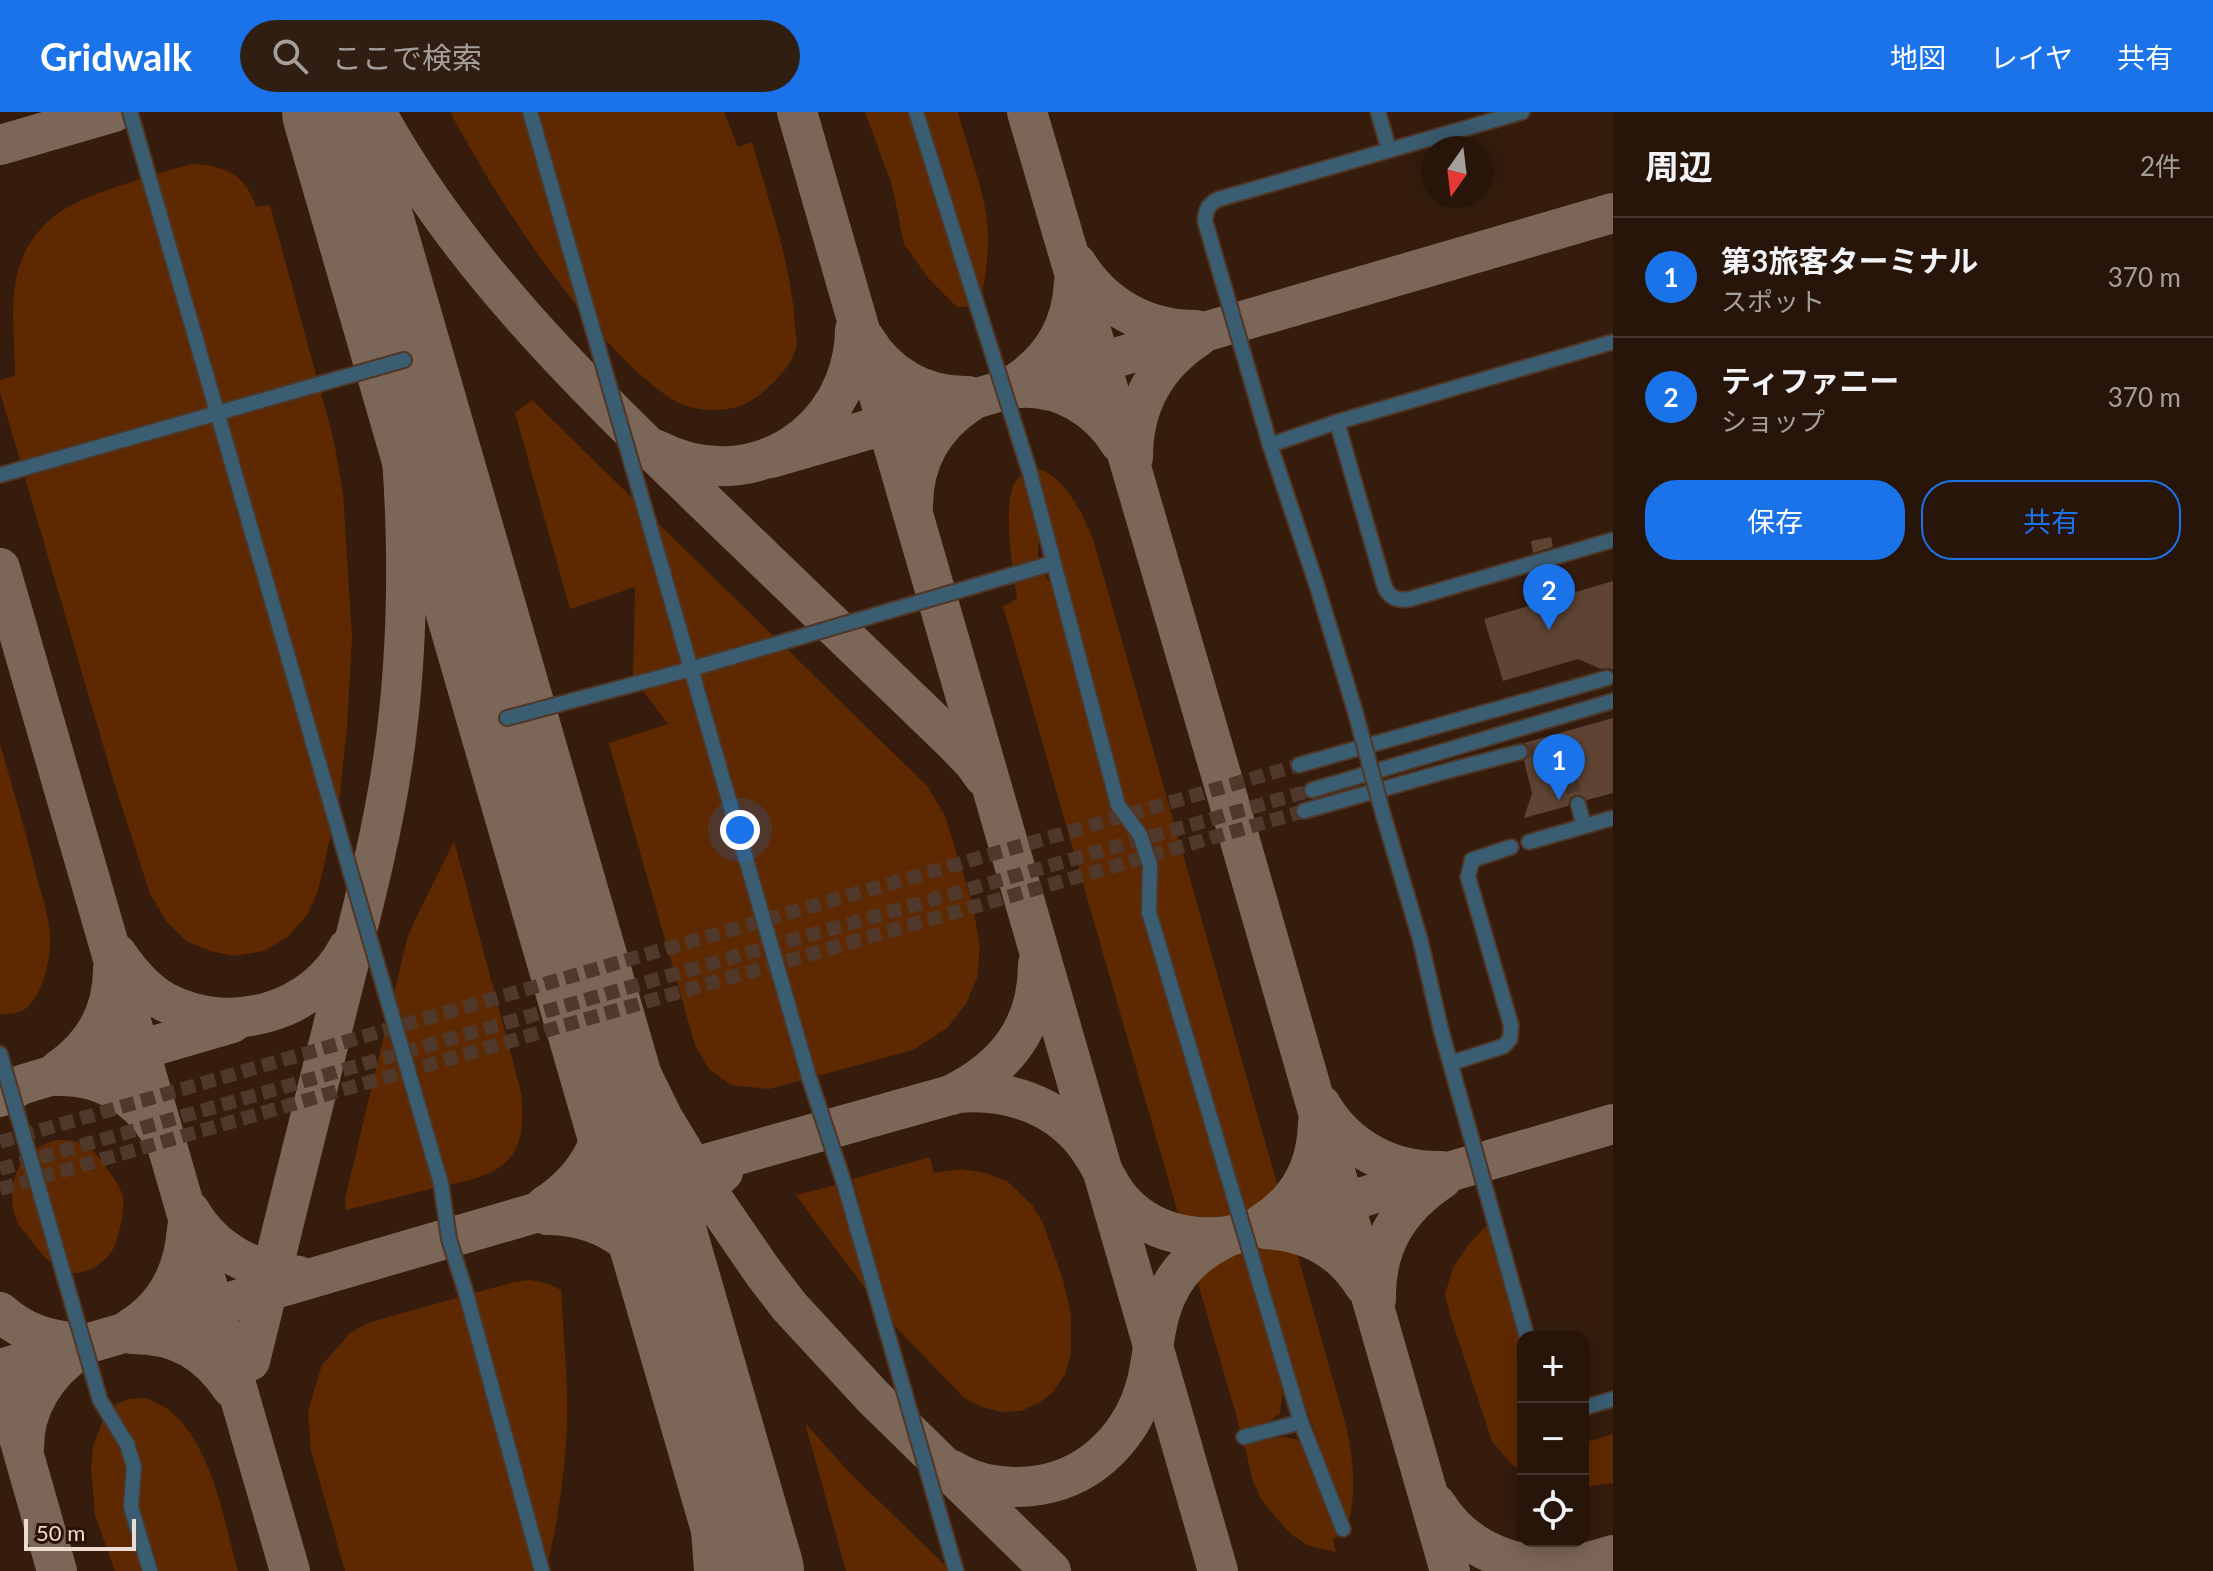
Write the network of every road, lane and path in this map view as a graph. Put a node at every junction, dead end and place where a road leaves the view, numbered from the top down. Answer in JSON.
{"nodes":[{"id":1,"x":130,"y":112,"type":"edge"},
{"id":2,"x":530,"y":112,"type":"edge"},
{"id":3,"x":916,"y":112,"type":"edge"},
{"id":4,"x":1378,"y":112,"type":"edge"},
{"id":5,"x":1522,"y":112,"type":"edge"},
{"id":6,"x":1389,"y":150,"type":"junction"},
{"id":7,"x":1613,"y":342,"type":"edge"},
{"id":8,"x":404,"y":360,"type":"dead end"},
{"id":9,"x":217,"y":414,"type":"junction"},
{"id":10,"x":1337,"y":422,"type":"junction"},
{"id":11,"x":1270,"y":445,"type":"junction"},
{"id":12,"x":0,"y":475,"type":"edge"},
{"id":13,"x":1613,"y":540,"type":"edge"},
{"id":14,"x":1053,"y":563,"type":"junction"},
{"id":15,"x":691,"y":669,"type":"junction"},
{"id":16,"x":1607,"y":678,"type":"dead end"},
{"id":17,"x":1613,"y":701,"type":"edge"},
{"id":18,"x":507,"y":718,"type":"dead end"},
{"id":19,"x":1520,"y":752,"type":"tunnel mouth"},
{"id":20,"x":1299,"y":765,"type":"tunnel mouth"},
{"id":21,"x":1312,"y":790,"type":"tunnel mouth"},
{"id":22,"x":1578,"y":804,"type":"tunnel mouth"},
{"id":23,"x":1304,"y":811,"type":"tunnel mouth"},
{"id":24,"x":1613,"y":818,"type":"edge"},
{"id":25,"x":1584,"y":826,"type":"junction"},
{"id":26,"x":1529,"y":842,"type":"dead end"},
{"id":27,"x":1511,"y":847,"type":"dead end"},
{"id":28,"x":0,"y":1054,"type":"edge"},
{"id":29,"x":1451,"y":1063,"type":"junction"},
{"id":30,"x":1525,"y":1331,"type":"edge"},
{"id":31,"x":1613,"y":1399,"type":"edge"},
{"id":32,"x":1589,"y":1406,"type":"edge"},
{"id":33,"x":1301,"y":1422,"type":"junction"},
{"id":34,"x":1244,"y":1437,"type":"dead end"},
{"id":35,"x":1343,"y":1529,"type":"dead end"},
{"id":36,"x":150,"y":1571,"type":"edge"},
{"id":37,"x":542,"y":1571,"type":"edge"},
{"id":38,"x":956,"y":1571,"type":"edge"}],
"edges":[{"from":1,"to":9,"type":"street"},
{"from":2,"to":15,"type":"street"},
{"from":3,"to":14,"type":"street"},
{"from":4,"to":6,"type":"street"},
{"from":5,"to":6,"type":"street"},
{"from":6,"to":11,"type":"street"},
{"from":7,"to":10,"type":"street"},
{"from":8,"to":9,"type":"street"},
{"from":9,"to":12,"type":"street"},
{"from":9,"to":37,"type":"street"},
{"from":10,"to":11,"type":"street"},
{"from":10,"to":13,"type":"street"},
{"from":11,"to":29,"type":"street","bridge":true},
{"from":14,"to":15,"type":"street"},
{"from":14,"to":33,"type":"street"},
{"from":15,"to":18,"type":"street"},
{"from":15,"to":38,"type":"street"},
{"from":16,"to":20,"type":"street"},
{"from":17,"to":21,"type":"street"},
{"from":19,"to":23,"type":"street"},
{"from":22,"to":25,"type":"street"},
{"from":24,"to":25,"type":"street"},
{"from":25,"to":26,"type":"street"},
{"from":27,"to":29,"type":"street"},
{"from":28,"to":36,"type":"street"},
{"from":29,"to":30,"type":"street"},
{"from":31,"to":32,"type":"street"},
{"from":33,"to":34,"type":"street"},
{"from":33,"to":35,"type":"street"}]}
